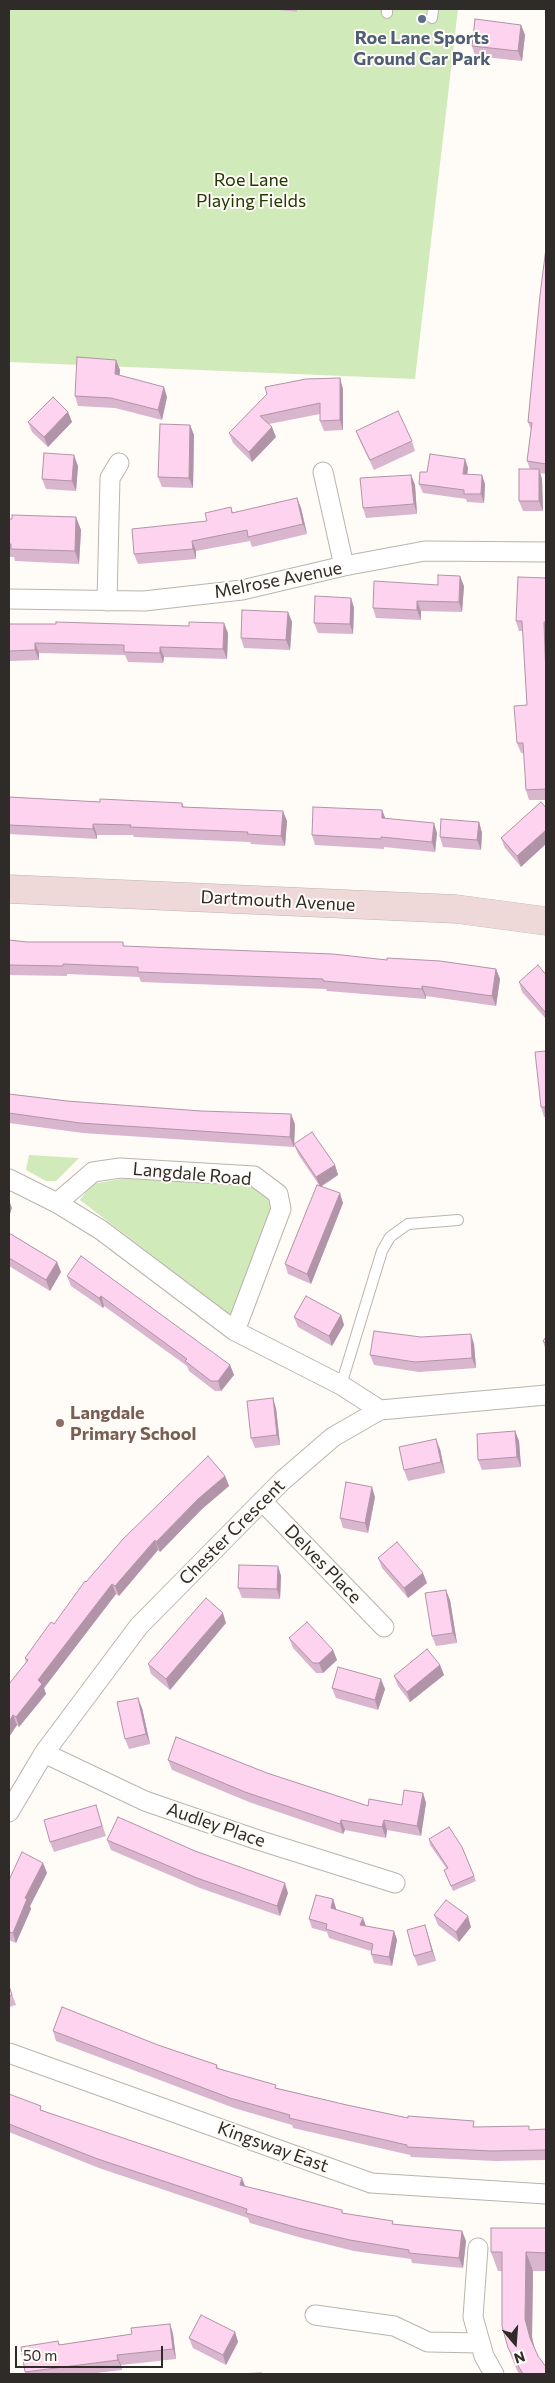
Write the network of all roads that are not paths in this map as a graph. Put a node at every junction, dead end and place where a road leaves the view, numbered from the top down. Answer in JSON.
{"nodes":[{"id":1,"x":120,"y":463,"type":"dead end"},
{"id":2,"x":323,"y":472,"type":"dead end"},
{"id":3,"x":546,"y":552,"type":"edge"},
{"id":4,"x":344,"y":566,"type":"junction"},
{"id":5,"x":9,"y":599,"type":"edge"},
{"id":6,"x":107,"y":600,"type":"junction"},
{"id":7,"x":9,"y":889,"type":"edge"},
{"id":8,"x":546,"y":921,"type":"edge"},
{"id":9,"x":9,"y":1179,"type":"edge"},
{"id":10,"x":57,"y":1203,"type":"junction"},
{"id":11,"x":458,"y":1220,"type":"dead end"},
{"id":12,"x":235,"y":1331,"type":"junction"},
{"id":13,"x":340,"y":1385,"type":"junction"},
{"id":14,"x":546,"y":1395,"type":"edge"},
{"id":15,"x":380,"y":1410,"type":"junction"},
{"id":16,"x":262,"y":1501,"type":"junction"},
{"id":17,"x":384,"y":1627,"type":"dead end"},
{"id":18,"x":44,"y":1753,"type":"junction"},
{"id":19,"x":9,"y":1812,"type":"edge"},
{"id":20,"x":395,"y":1882,"type":"dead end"},
{"id":21,"x":9,"y":2053,"type":"edge"},
{"id":22,"x":546,"y":2194,"type":"edge"},
{"id":23,"x":478,"y":2248,"type":"dead end"},
{"id":24,"x":314,"y":2315,"type":"dead end"},
{"id":25,"x":480,"y":2343,"type":"junction"},
{"id":26,"x":494,"y":2374,"type":"edge"}],
"edges":[{"from":1,"to":6,"type":"street"},
{"from":2,"to":4,"type":"street"},
{"from":3,"to":4,"type":"street","name":"Melrose Avenue"},
{"from":4,"to":6,"type":"street","name":"Melrose Avenue"},
{"from":5,"to":6,"type":"street","name":"Melrose Avenue"},
{"from":7,"to":8,"type":"street","name":"Dartmouth Avenue"},
{"from":9,"to":10,"type":"street"},
{"from":10,"to":12,"type":"street"},
{"from":10,"to":12,"type":"street","name":"Langdale Road"},
{"from":11,"to":13,"type":"lane"},
{"from":12,"to":13,"type":"street"},
{"from":13,"to":15,"type":"street"},
{"from":14,"to":15,"type":"street","name":"Chester Crescent"},
{"from":15,"to":16,"type":"street","name":"Chester Crescent"},
{"from":16,"to":17,"type":"street","name":"Delves Place"},
{"from":16,"to":18,"type":"street","name":"Chester Crescent"},
{"from":18,"to":19,"type":"street","name":"Chester Crescent"},
{"from":18,"to":20,"type":"street","name":"Audley Place"},
{"from":21,"to":22,"type":"street","name":"Kingsway East"},
{"from":23,"to":25,"type":"street"},
{"from":24,"to":25,"type":"street"},
{"from":25,"to":26,"type":"street"}]}
